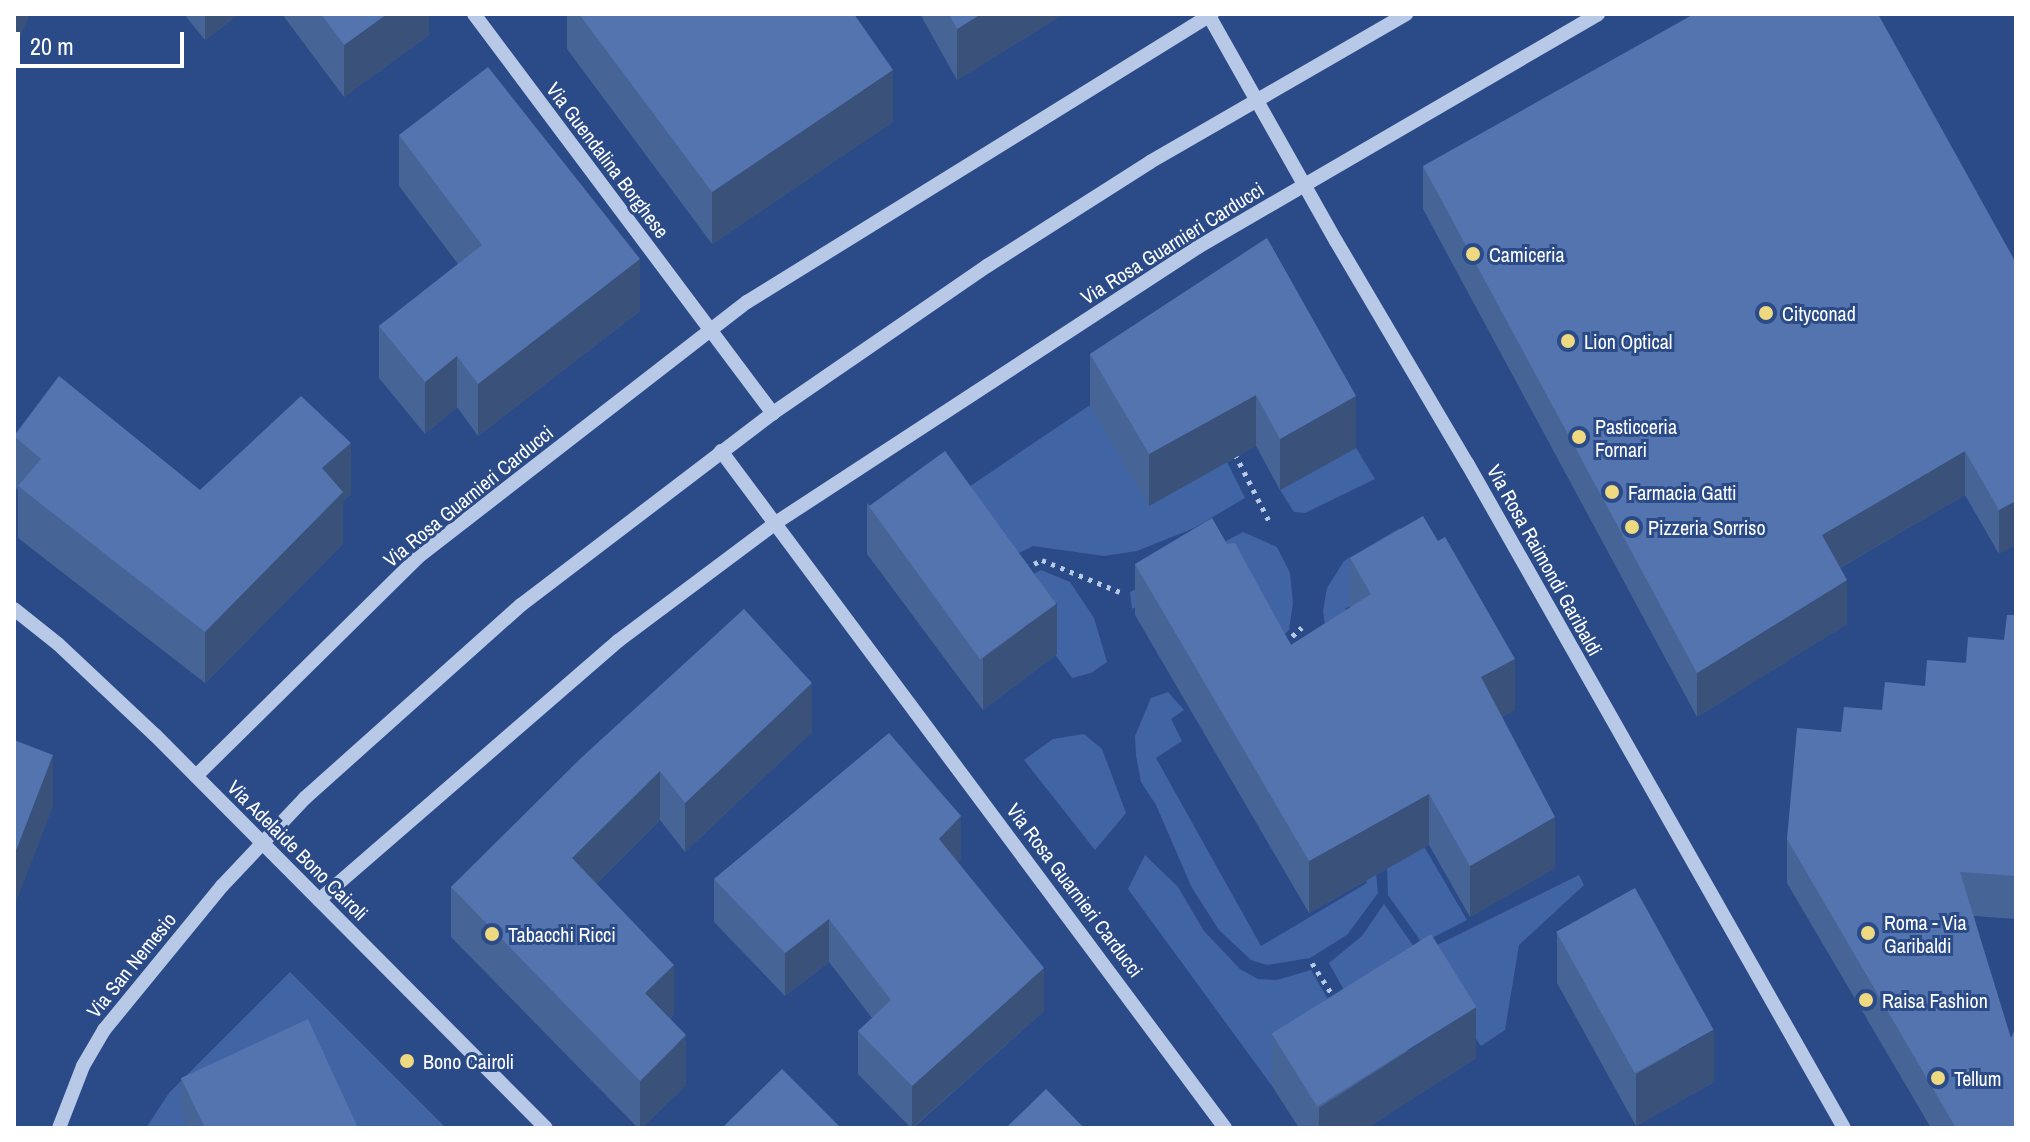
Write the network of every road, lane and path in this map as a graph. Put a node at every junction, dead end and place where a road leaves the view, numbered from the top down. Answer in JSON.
{"nodes":[{"id":1,"x":474,"y":14,"type":"edge"},
{"id":2,"x":1406,"y":14,"type":"edge"},
{"id":3,"x":1598,"y":14,"type":"edge"},
{"id":4,"x":1209,"y":15,"type":"edge"},
{"id":5,"x":1255,"y":100,"type":"junction"},
{"id":6,"x":1303,"y":185,"type":"junction"},
{"id":7,"x":710,"y":330,"type":"junction"},
{"id":8,"x":773,"y":413,"type":"junction"},
{"id":9,"x":1229,"y":443,"type":"edge"},
{"id":10,"x":721,"y":451,"type":"junction"},
{"id":11,"x":1269,"y":521,"type":"dead end"},
{"id":12,"x":777,"y":522,"type":"junction"},
{"id":13,"x":1014,"y":572,"type":"edge"},
{"id":14,"x":1120,"y":592,"type":"dead end"},
{"id":15,"x":14,"y":609,"type":"edge"},
{"id":16,"x":1302,"y":627,"type":"dead end"},
{"id":17,"x":1280,"y":647,"type":"edge"},
{"id":18,"x":196,"y":776,"type":"junction"},
{"id":19,"x":260,"y":842,"type":"junction"},
{"id":20,"x":319,"y":900,"type":"junction"},
{"id":21,"x":1312,"y":963,"type":"dead end"},
{"id":22,"x":1341,"y":1009,"type":"edge"},
{"id":23,"x":59,"y":1128,"type":"edge"},
{"id":24,"x":546,"y":1128,"type":"edge"},
{"id":25,"x":1225,"y":1128,"type":"edge"},
{"id":26,"x":1844,"y":1128,"type":"edge"}],
"edges":[{"from":1,"to":7,"type":"street","name":"Via Guendalina Borghese"},
{"from":2,"to":5,"type":"street"},
{"from":3,"to":6,"type":"street","name":"Via Rosa Guarnieri Carducci"},
{"from":4,"to":5,"type":"street","name":"Via Rosa Raimondi Garibaldi"},
{"from":4,"to":7,"type":"street","name":"Via Rosa Guarnieri Carducci"},
{"from":5,"to":6,"type":"street","name":"Via Rosa Raimondi Garibaldi"},
{"from":5,"to":8,"type":"street"},
{"from":6,"to":12,"type":"street","name":"Via Rosa Guarnieri Carducci"},
{"from":6,"to":26,"type":"street","name":"Via Rosa Raimondi Garibaldi"},
{"from":7,"to":8,"type":"street"},
{"from":7,"to":18,"type":"street","name":"Via Rosa Guarnieri Carducci"},
{"from":8,"to":10,"type":"street"},
{"from":9,"to":11,"type":"path"},
{"from":10,"to":12,"type":"street","name":"Via Rosa Guarnieri Carducci"},
{"from":10,"to":19,"type":"street"},
{"from":12,"to":20,"type":"street","name":"Via Rosa Guarnieri Carducci"},
{"from":12,"to":25,"type":"street","name":"Via Rosa Guarnieri Carducci"},
{"from":13,"to":14,"type":"path"},
{"from":15,"to":18,"type":"street","name":"Via Adelaide Bono Cairoli"},
{"from":16,"to":17,"type":"path"},
{"from":18,"to":19,"type":"street","name":"Via Adelaide Bono Cairoli"},
{"from":19,"to":20,"type":"street","name":"Via Adelaide Bono Cairoli"},
{"from":19,"to":23,"type":"street","name":"Via San Nemesio"},
{"from":20,"to":24,"type":"street","name":"Via Adelaide Bono Cairoli"},
{"from":21,"to":22,"type":"path"}]}
